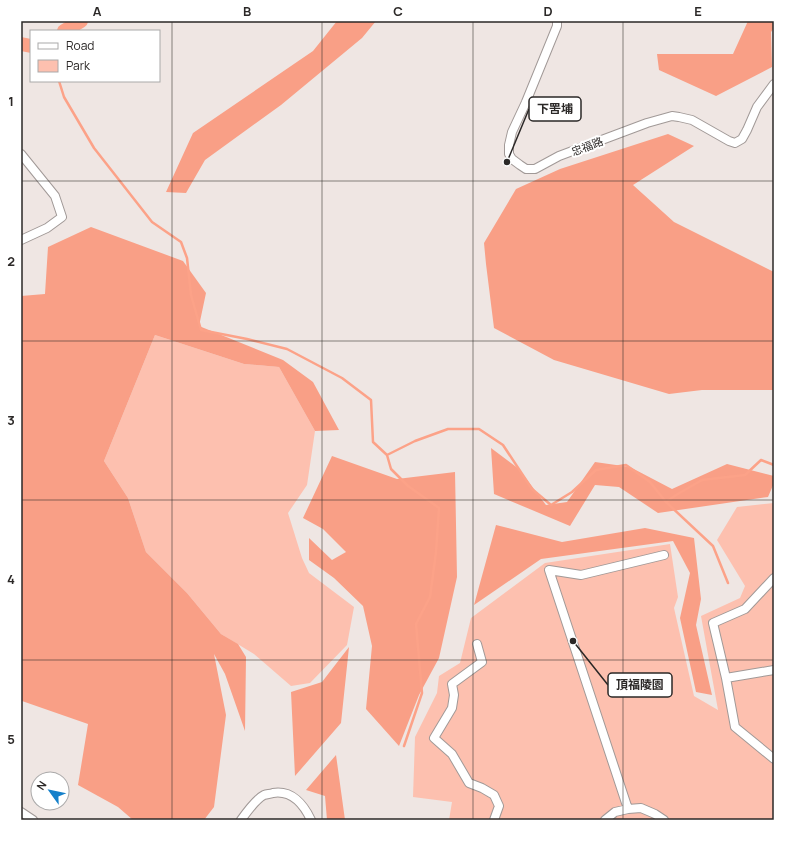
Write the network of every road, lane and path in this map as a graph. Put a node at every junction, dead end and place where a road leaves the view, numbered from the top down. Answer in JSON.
{"nodes":[{"id":1,"x":557,"y":21,"type":"edge"},
{"id":2,"x":774,"y":84,"type":"edge"},
{"id":3,"x":21,"y":154,"type":"edge"},
{"id":4,"x":21,"y":240,"type":"edge"},
{"id":5,"x":664,"y":556,"type":"dead end"},
{"id":6,"x":774,"y":578,"type":"edge"},
{"id":7,"x":477,"y":644,"type":"dead end"},
{"id":8,"x":774,"y":670,"type":"edge"},
{"id":9,"x":726,"y":678,"type":"junction"},
{"id":10,"x":774,"y":759,"type":"edge"},
{"id":11,"x":628,"y":809,"type":"junction"},
{"id":12,"x":21,"y":812,"type":"edge"},
{"id":13,"x":33,"y":820,"type":"edge"},
{"id":14,"x":241,"y":820,"type":"edge"},
{"id":15,"x":311,"y":820,"type":"edge"},
{"id":16,"x":494,"y":820,"type":"edge"},
{"id":17,"x":605,"y":820,"type":"edge"},
{"id":18,"x":664,"y":820,"type":"edge"}],
"edges":[{"from":1,"to":2,"type":"street","name":"忠福路"},
{"from":3,"to":4,"type":"street"},
{"from":5,"to":11,"type":"street"},
{"from":6,"to":9,"type":"street"},
{"from":7,"to":16,"type":"street"},
{"from":8,"to":9,"type":"street"},
{"from":9,"to":10,"type":"street"},
{"from":11,"to":17,"type":"street"},
{"from":11,"to":18,"type":"street"},
{"from":12,"to":13,"type":"street"},
{"from":14,"to":15,"type":"street"}]}
